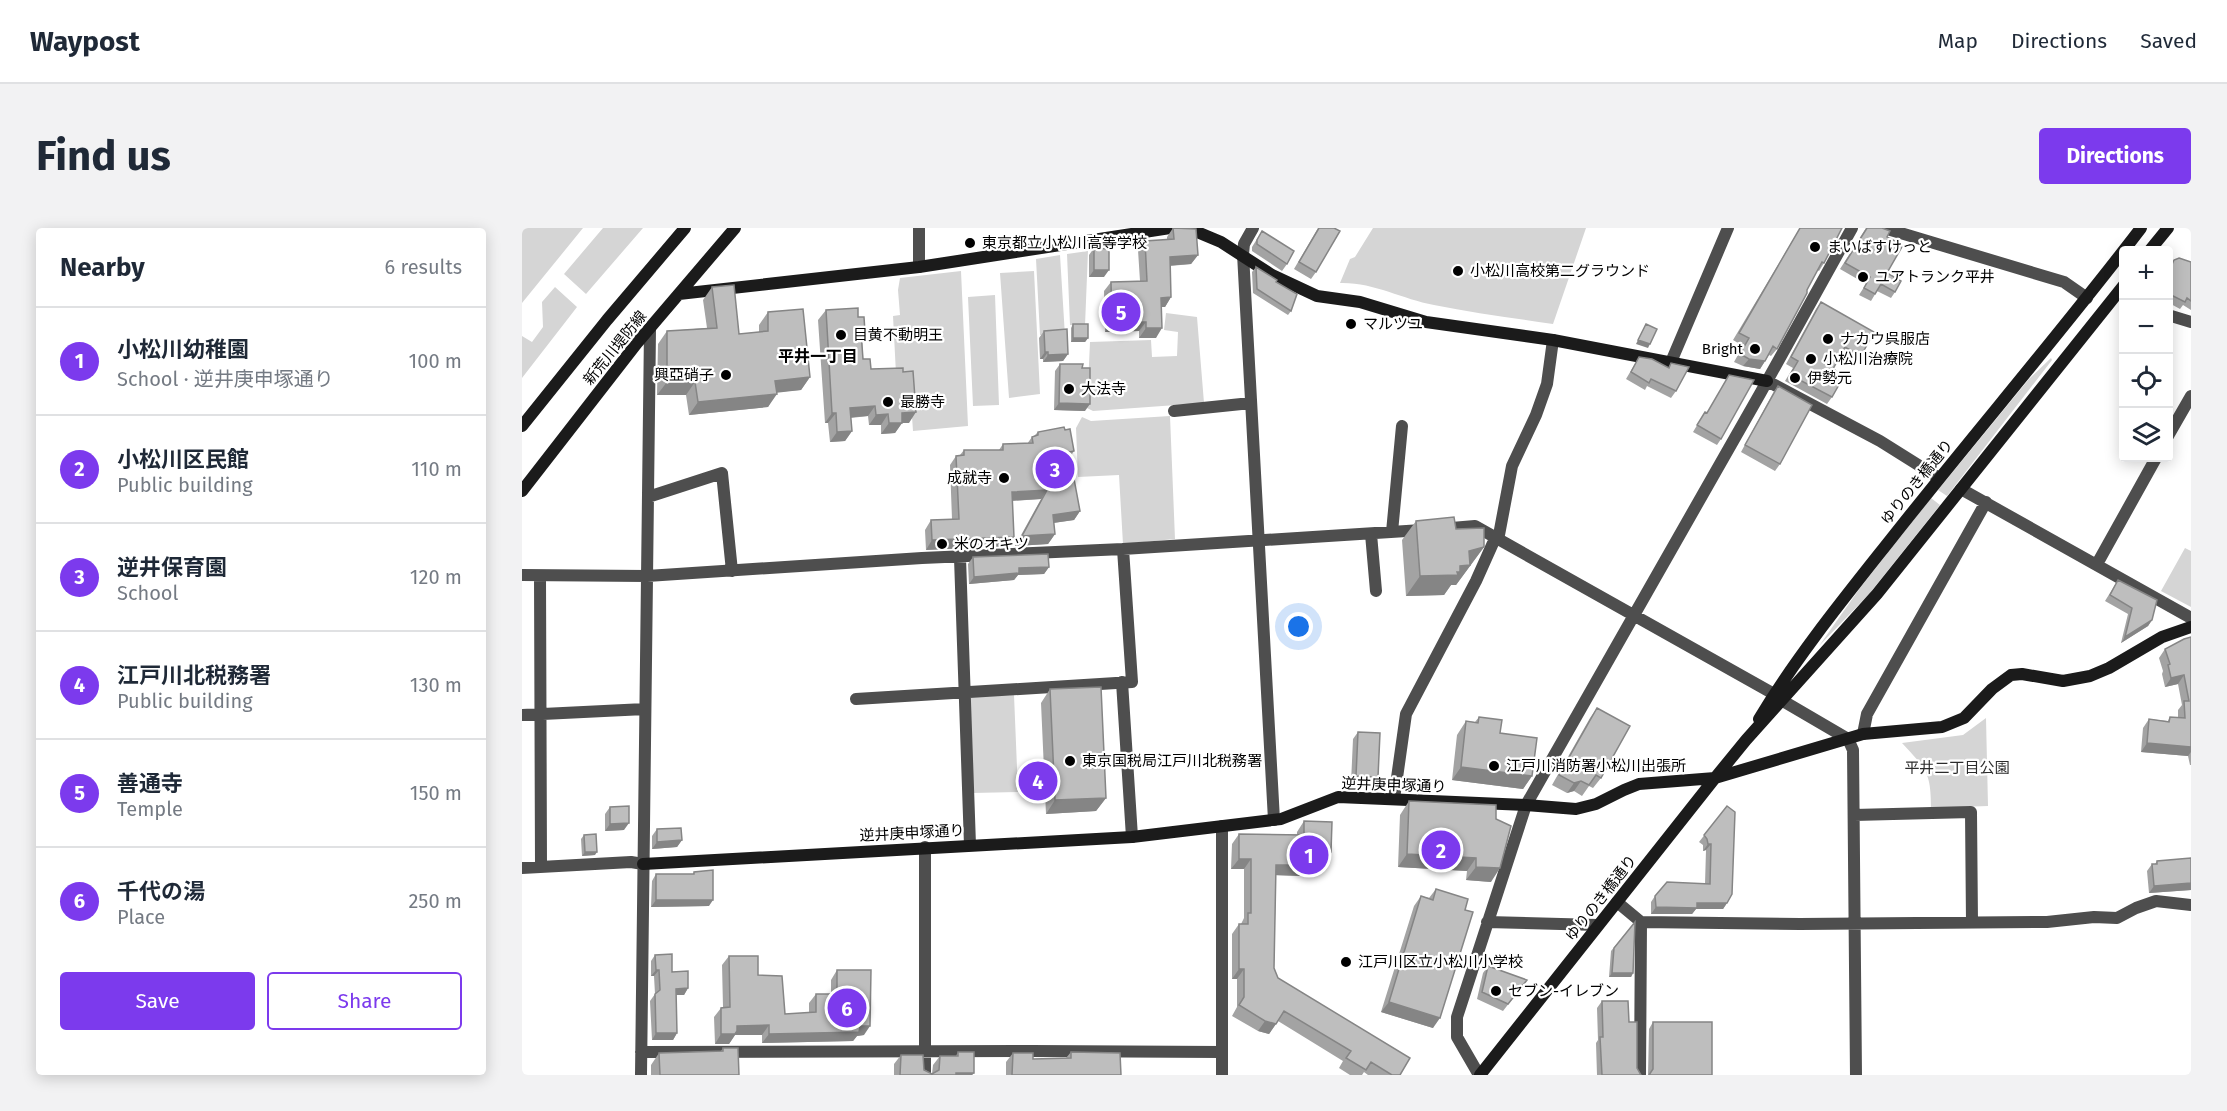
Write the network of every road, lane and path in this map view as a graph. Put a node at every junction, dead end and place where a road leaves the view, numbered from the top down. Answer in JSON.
{"nodes":[{"id":1,"x":686,"y":228,"type":"edge"},
{"id":2,"x":735,"y":228,"type":"edge"},
{"id":3,"x":919,"y":228,"type":"edge"},
{"id":4,"x":1170,"y":228,"type":"edge"},
{"id":5,"x":1179,"y":228,"type":"edge"},
{"id":6,"x":1253,"y":228,"type":"edge"},
{"id":7,"x":1728,"y":228,"type":"edge"},
{"id":8,"x":1852,"y":228,"type":"edge"},
{"id":9,"x":1884,"y":228,"type":"edge"},
{"id":10,"x":2141,"y":228,"type":"edge"},
{"id":11,"x":2168,"y":228,"type":"edge"},
{"id":12,"x":2154,"y":246,"type":"edge"},
{"id":13,"x":1243,"y":254,"type":"junction"},
{"id":14,"x":919,"y":267,"type":"junction"},
{"id":15,"x":679,"y":294,"type":"junction"},
{"id":16,"x":2119,"y":295,"type":"edge"},
{"id":17,"x":2087,"y":298,"type":"junction"},
{"id":18,"x":2173,"y":316,"type":"edge"},
{"id":19,"x":2191,"y":322,"type":"edge"},
{"id":20,"x":650,"y":329,"type":"junction"},
{"id":21,"x":1553,"y":340,"type":"junction"},
{"id":22,"x":1671,"y":362,"type":"junction"},
{"id":23,"x":1767,"y":381,"type":"junction"},
{"id":24,"x":2191,"y":396,"type":"edge"},
{"id":25,"x":1251,"y":403,"type":"junction"},
{"id":26,"x":1174,"y":411,"type":"dead end"},
{"id":27,"x":522,"y":426,"type":"edge"},
{"id":28,"x":1402,"y":426,"type":"dead end"},
{"id":29,"x":2173,"y":429,"type":"edge"},
{"id":30,"x":2154,"y":462,"type":"edge"},
{"id":31,"x":1940,"y":478,"type":"junction"},
{"id":32,"x":1961,"y":489,"type":"junction"},
{"id":33,"x":522,"y":491,"type":"edge"},
{"id":34,"x":648,"y":497,"type":"junction"},
{"id":35,"x":1986,"y":502,"type":"junction"},
{"id":36,"x":1392,"y":532,"type":"junction"},
{"id":37,"x":1371,"y":534,"type":"junction"},
{"id":38,"x":1497,"y":538,"type":"junction"},
{"id":39,"x":1258,"y":540,"type":"junction"},
{"id":40,"x":1123,"y":549,"type":"junction"},
{"id":41,"x":960,"y":558,"type":"junction"},
{"id":42,"x":2097,"y":564,"type":"junction"},
{"id":43,"x":732,"y":570,"type":"junction"},
{"id":44,"x":522,"y":575,"type":"edge"},
{"id":45,"x":540,"y":576,"type":"junction"},
{"id":46,"x":647,"y":576,"type":"junction"},
{"id":47,"x":1376,"y":591,"type":"dead end"},
{"id":48,"x":1634,"y":616,"type":"junction"},
{"id":49,"x":2191,"y":618,"type":"edge"},
{"id":50,"x":2191,"y":627,"type":"edge"},
{"id":51,"x":1122,"y":682,"type":"junction"},
{"id":52,"x":963,"y":693,"type":"junction"},
{"id":53,"x":1778,"y":698,"type":"junction"},
{"id":54,"x":856,"y":699,"type":"dead end"},
{"id":55,"x":645,"y":709,"type":"junction"},
{"id":56,"x":541,"y":714,"type":"junction"},
{"id":57,"x":522,"y":715,"type":"edge"},
{"id":58,"x":1863,"y":734,"type":"junction"},
{"id":59,"x":1848,"y":739,"type":"junction"},
{"id":60,"x":1715,"y":778,"type":"junction"},
{"id":61,"x":1394,"y":799,"type":"junction"},
{"id":62,"x":1526,"y":805,"type":"junction"},
{"id":63,"x":1854,"y":815,"type":"junction"},
{"id":64,"x":1274,"y":820,"type":"junction"},
{"id":65,"x":1222,"y":826,"type":"junction"},
{"id":66,"x":1132,"y":837,"type":"junction"},
{"id":67,"x":970,"y":845,"type":"junction"},
{"id":68,"x":925,"y":847,"type":"junction"},
{"id":69,"x":643,"y":864,"type":"junction"},
{"id":70,"x":541,"y":867,"type":"junction"},
{"id":71,"x":522,"y":868,"type":"edge"},
{"id":72,"x":1617,"y":902,"type":"junction"},
{"id":73,"x":2191,"y":905,"type":"edge"},
{"id":74,"x":1487,"y":922,"type":"junction"},
{"id":75,"x":1641,"y":922,"type":"junction"},
{"id":76,"x":1972,"y":923,"type":"junction"},
{"id":77,"x":1856,"y":924,"type":"junction"},
{"id":78,"x":1598,"y":925,"type":"junction"},
{"id":79,"x":641,"y":1052,"type":"junction"},
{"id":80,"x":925,"y":1052,"type":"junction"},
{"id":81,"x":1222,"y":1052,"type":"junction"},
{"id":82,"x":641,"y":1075,"type":"edge"},
{"id":83,"x":925,"y":1075,"type":"edge"},
{"id":84,"x":1222,"y":1075,"type":"edge"},
{"id":85,"x":1479,"y":1075,"type":"edge"},
{"id":86,"x":1640,"y":1075,"type":"edge"},
{"id":87,"x":1856,"y":1075,"type":"edge"}],
"edges":[{"from":1,"to":27,"type":"street","name":"新荒川堤防線"},
{"from":2,"to":15,"type":"street","name":"新荒川堤防線"},
{"from":3,"to":14,"type":"street"},
{"from":4,"to":14,"type":"street"},
{"from":5,"to":13,"type":"street"},
{"from":6,"to":13,"type":"street"},
{"from":7,"to":22,"type":"street"},
{"from":8,"to":23,"type":"street"},
{"from":9,"to":17,"type":"street"},
{"from":10,"to":17,"type":"street","name":"ゆりのき橋通り"},
{"from":11,"to":12,"type":"street"},
{"from":13,"to":21,"type":"street"},
{"from":13,"to":25,"type":"street"},
{"from":14,"to":15,"type":"street"},
{"from":15,"to":20,"type":"street","name":"新荒川堤防線"},
{"from":16,"to":32,"type":"street","name":"ゆりのき橋通り"},
{"from":17,"to":31,"type":"street","name":"ゆりのき橋通り"},
{"from":18,"to":19,"type":"street"},
{"from":20,"to":33,"type":"street","name":"新荒川堤防線"},
{"from":20,"to":34,"type":"street"},
{"from":21,"to":22,"type":"street"},
{"from":21,"to":38,"type":"street"},
{"from":22,"to":23,"type":"street"},
{"from":23,"to":31,"type":"street"},
{"from":23,"to":48,"type":"street"},
{"from":24,"to":29,"type":"street"},
{"from":25,"to":26,"type":"street"},
{"from":25,"to":39,"type":"street"},
{"from":28,"to":36,"type":"street"},
{"from":30,"to":42,"type":"street"},
{"from":31,"to":53,"type":"street","name":"ゆりのき橋通り"},
{"from":32,"to":35,"type":"street"},
{"from":32,"to":53,"type":"street","name":"ゆりのき橋通り"},
{"from":34,"to":43,"type":"street"},
{"from":34,"to":46,"type":"street"},
{"from":35,"to":42,"type":"street"},
{"from":35,"to":58,"type":"street"},
{"from":36,"to":37,"type":"street"},
{"from":36,"to":38,"type":"street"},
{"from":37,"to":39,"type":"street"},
{"from":37,"to":47,"type":"street"},
{"from":38,"to":48,"type":"street"},
{"from":38,"to":61,"type":"street"},
{"from":39,"to":40,"type":"street"},
{"from":39,"to":64,"type":"street"},
{"from":40,"to":41,"type":"street"},
{"from":40,"to":51,"type":"street"},
{"from":41,"to":43,"type":"street"},
{"from":41,"to":52,"type":"street"},
{"from":42,"to":49,"type":"street"},
{"from":43,"to":46,"type":"street"},
{"from":44,"to":45,"type":"street"},
{"from":45,"to":46,"type":"street"},
{"from":45,"to":56,"type":"street"},
{"from":46,"to":55,"type":"street"},
{"from":48,"to":53,"type":"street"},
{"from":48,"to":62,"type":"street"},
{"from":50,"to":58,"type":"street","name":"逆井庚申塚通り"},
{"from":51,"to":52,"type":"street"},
{"from":51,"to":66,"type":"street"},
{"from":52,"to":54,"type":"street"},
{"from":52,"to":67,"type":"street"},
{"from":53,"to":59,"type":"street"},
{"from":53,"to":60,"type":"street","name":"ゆりのき橋通り"},
{"from":55,"to":56,"type":"street"},
{"from":55,"to":69,"type":"street"},
{"from":56,"to":57,"type":"street"},
{"from":56,"to":70,"type":"street"},
{"from":58,"to":59,"type":"street","name":"逆井庚申塚通り"},
{"from":59,"to":60,"type":"street","name":"逆井庚申塚通り"},
{"from":59,"to":63,"type":"street"},
{"from":60,"to":62,"type":"street","name":"逆井庚申塚通り"},
{"from":60,"to":72,"type":"street","name":"ゆりのき橋通り"},
{"from":61,"to":62,"type":"street","name":"逆井庚申塚通り"},
{"from":61,"to":64,"type":"street","name":"逆井庚申塚通り"},
{"from":62,"to":74,"type":"street"},
{"from":63,"to":76,"type":"street"},
{"from":63,"to":77,"type":"street"},
{"from":64,"to":65,"type":"street","name":"逆井庚申塚通り"},
{"from":65,"to":66,"type":"street","name":"逆井庚申塚通り"},
{"from":65,"to":81,"type":"street"},
{"from":66,"to":67,"type":"street","name":"逆井庚申塚通り"},
{"from":67,"to":68,"type":"street","name":"逆井庚申塚通り"},
{"from":68,"to":69,"type":"street","name":"逆井庚申塚通り"},
{"from":68,"to":80,"type":"street"},
{"from":69,"to":70,"type":"street","name":"逆井庚申塚通り"},
{"from":69,"to":79,"type":"street"},
{"from":70,"to":71,"type":"street","name":"逆井庚申塚通り"},
{"from":72,"to":75,"type":"street"},
{"from":72,"to":78,"type":"street","name":"ゆりのき橋通り"},
{"from":73,"to":76,"type":"street"},
{"from":74,"to":78,"type":"street"},
{"from":74,"to":85,"type":"street"},
{"from":75,"to":77,"type":"street"},
{"from":75,"to":86,"type":"street"},
{"from":76,"to":77,"type":"street"},
{"from":77,"to":87,"type":"street"},
{"from":78,"to":85,"type":"street","name":"ゆりのき橋通り"},
{"from":79,"to":80,"type":"street"},
{"from":79,"to":82,"type":"street"},
{"from":80,"to":81,"type":"street"},
{"from":80,"to":83,"type":"street"},
{"from":81,"to":84,"type":"street"}]}
